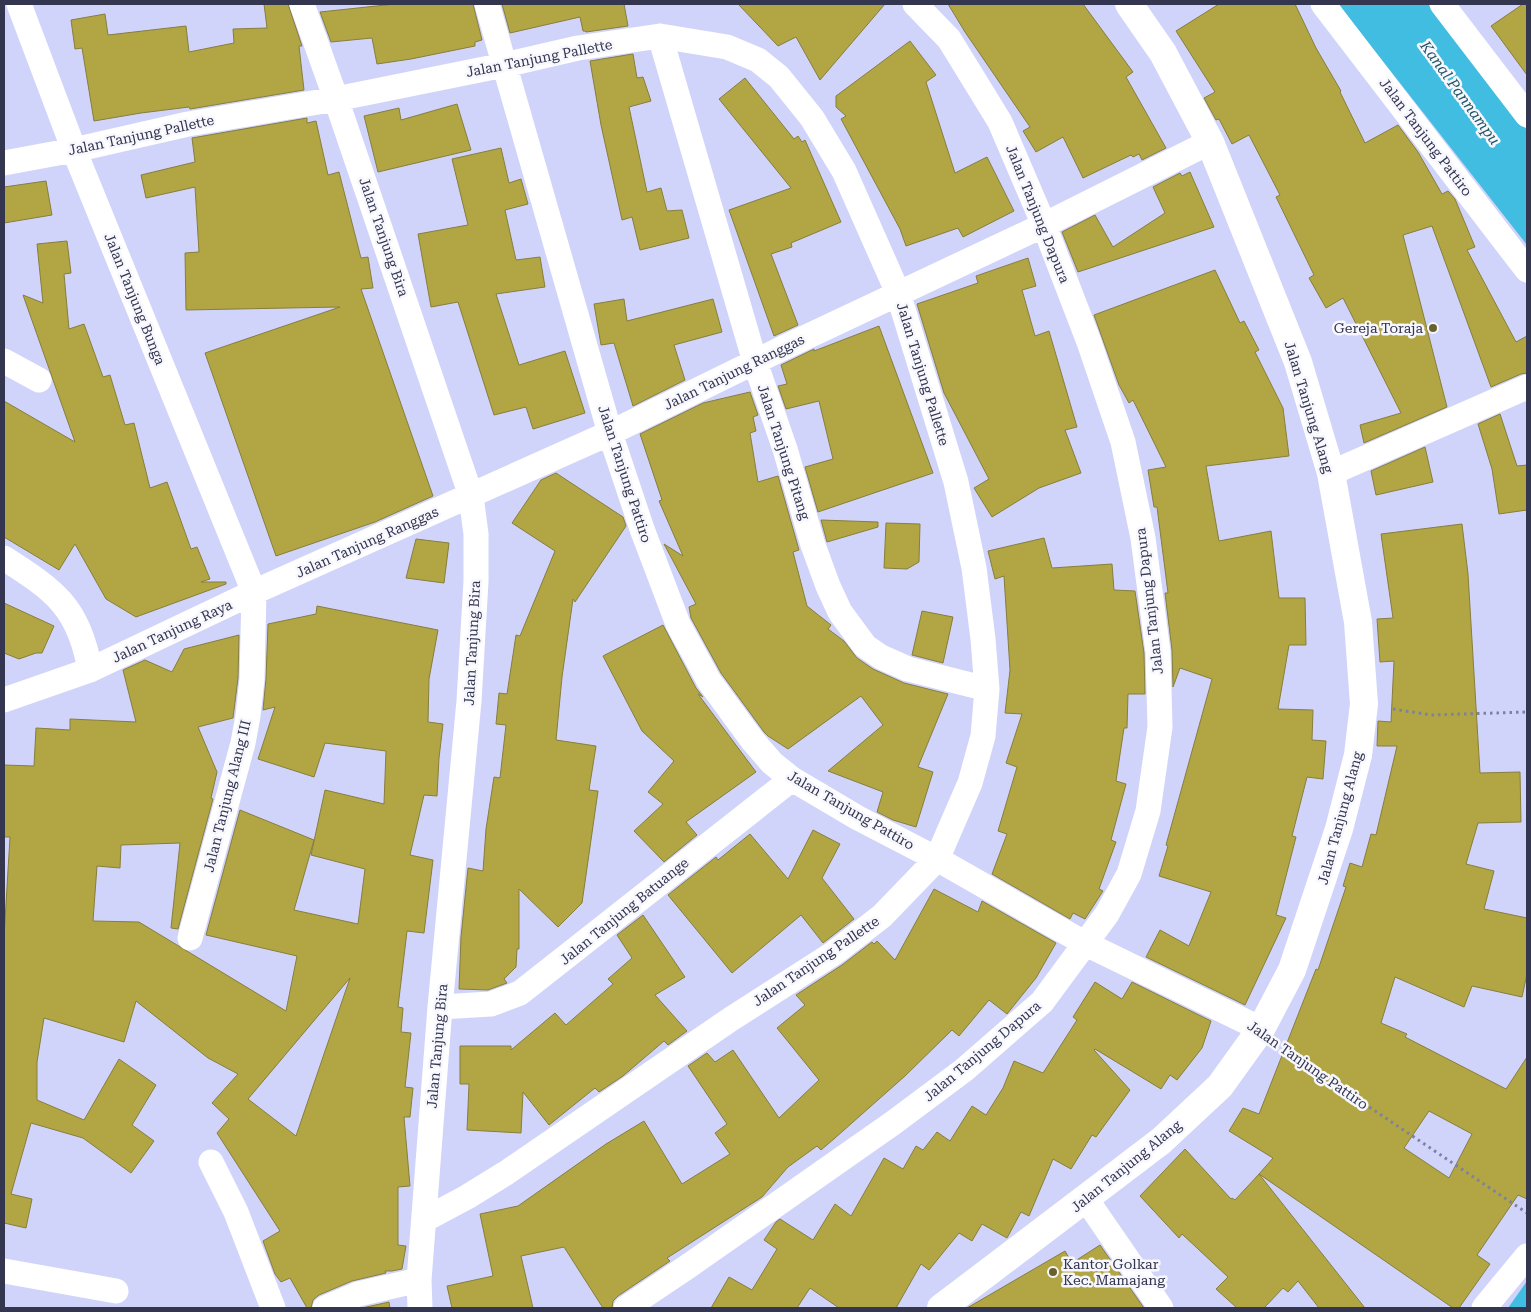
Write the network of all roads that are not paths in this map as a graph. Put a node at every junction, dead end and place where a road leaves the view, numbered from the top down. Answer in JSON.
{"nodes":[{"id":1,"x":19,"y":4,"type":"edge"},
{"id":2,"x":302,"y":4,"type":"edge"},
{"id":3,"x":487,"y":4,"type":"edge"},
{"id":4,"x":915,"y":4,"type":"edge"},
{"id":5,"x":1129,"y":4,"type":"edge"},
{"id":6,"x":1323,"y":4,"type":"edge"},
{"id":7,"x":1442,"y":4,"type":"edge"},
{"id":8,"x":660,"y":36,"type":"junction"},
{"id":9,"x":504,"y":64,"type":"junction"},
{"id":10,"x":336,"y":98,"type":"junction"},
{"id":11,"x":1527,"y":115,"type":"edge"},
{"id":12,"x":1210,"y":142,"type":"junction"},
{"id":13,"x":74,"y":150,"type":"junction"},
{"id":14,"x":4,"y":163,"type":"edge"},
{"id":15,"x":1044,"y":225,"type":"junction"},
{"id":16,"x":1527,"y":270,"type":"edge"},
{"id":17,"x":898,"y":293,"type":"junction"},
{"id":18,"x":4,"y":361,"type":"edge"},
{"id":19,"x":755,"y":362,"type":"junction"},
{"id":20,"x":39,"y":380,"type":"dead end"},
{"id":21,"x":1527,"y":387,"type":"edge"},
{"id":22,"x":610,"y":432,"type":"junction"},
{"id":23,"x":1331,"y":473,"type":"junction"},
{"id":24,"x":471,"y":496,"type":"junction"},
{"id":25,"x":4,"y":558,"type":"edge"},
{"id":26,"x":254,"y":592,"type":"junction"},
{"id":27,"x":90,"y":670,"type":"junction"},
{"id":28,"x":987,"y":689,"type":"junction"},
{"id":29,"x":4,"y":700,"type":"edge"},
{"id":30,"x":792,"y":779,"type":"junction"},
{"id":31,"x":937,"y":859,"type":"junction"},
{"id":32,"x":190,"y":938,"type":"dead end"},
{"id":33,"x":1086,"y":944,"type":"junction"},
{"id":34,"x":440,"y":1007,"type":"junction"},
{"id":35,"x":1261,"y":1029,"type":"junction"},
{"id":36,"x":211,"y":1162,"type":"dead end"},
{"id":37,"x":1086,"y":1199,"type":"junction"},
{"id":38,"x":424,"y":1220,"type":"junction"},
{"id":39,"x":1527,"y":1256,"type":"edge"},
{"id":40,"x":4,"y":1274,"type":"edge"},
{"id":41,"x":419,"y":1280,"type":"junction"},
{"id":42,"x":116,"y":1291,"type":"dead end"},
{"id":43,"x":273,"y":1308,"type":"edge"},
{"id":44,"x":325,"y":1308,"type":"edge"},
{"id":45,"x":420,"y":1308,"type":"edge"},
{"id":46,"x":626,"y":1308,"type":"edge"},
{"id":47,"x":941,"y":1308,"type":"edge"},
{"id":48,"x":1161,"y":1308,"type":"edge"},
{"id":49,"x":1484,"y":1308,"type":"edge"}],
"edges":[{"from":1,"to":13,"type":"street","name":"Jalan Tanjung Bunga"},
{"from":2,"to":10,"type":"street","name":"Jalan Tanjung Bira"},
{"from":3,"to":9,"type":"street","name":"Jalan Tanjung Pattiro"},
{"from":4,"to":15,"type":"street","name":"Jalan Tanjung Dapura"},
{"from":5,"to":12,"type":"street","name":"Jalan Tanjung Alang"},
{"from":6,"to":16,"type":"street","name":"Jalan Tanjung Pattiro"},
{"from":7,"to":11,"type":"street"},
{"from":8,"to":9,"type":"street","name":"Jalan Tanjung Pallette"},
{"from":8,"to":17,"type":"street","name":"Jalan Tanjung Pallette"},
{"from":8,"to":19,"type":"street","name":"Jalan Tanjung Pitang"},
{"from":9,"to":10,"type":"street","name":"Jalan Tanjung Pallette"},
{"from":9,"to":22,"type":"street","name":"Jalan Tanjung Pattiro"},
{"from":10,"to":13,"type":"street","name":"Jalan Tanjung Pallette"},
{"from":10,"to":24,"type":"street","name":"Jalan Tanjung Bira"},
{"from":12,"to":15,"type":"street","name":"Jalan Tanjung Ranggas"},
{"from":12,"to":23,"type":"street","name":"Jalan Tanjung Alang"},
{"from":13,"to":14,"type":"street","name":"Jalan Tanjung Pallette"},
{"from":13,"to":26,"type":"street","name":"Jalan Tanjung Bunga"},
{"from":15,"to":17,"type":"street","name":"Jalan Tanjung Ranggas"},
{"from":15,"to":33,"type":"street","name":"Jalan Tanjung Dapura"},
{"from":17,"to":19,"type":"street","name":"Jalan Tanjung Ranggas"},
{"from":17,"to":28,"type":"street","name":"Jalan Tanjung Pallette"},
{"from":18,"to":20,"type":"street"},
{"from":19,"to":22,"type":"street","name":"Jalan Tanjung Ranggas"},
{"from":19,"to":28,"type":"street","name":"Jalan Tanjung Pitang"},
{"from":21,"to":23,"type":"street"},
{"from":22,"to":24,"type":"street","name":"Jalan Tanjung Ranggas"},
{"from":22,"to":30,"type":"street","name":"Jalan Tanjung Pattiro"},
{"from":23,"to":35,"type":"street","name":"Jalan Tanjung Alang"},
{"from":24,"to":26,"type":"street","name":"Jalan Tanjung Ranggas"},
{"from":24,"to":34,"type":"street","name":"Jalan Tanjung Bira"},
{"from":25,"to":27,"type":"street"},
{"from":26,"to":27,"type":"street","name":"Jalan Tanjung Raya"},
{"from":26,"to":32,"type":"street","name":"Jalan Tanjung Alang III"},
{"from":27,"to":29,"type":"street","name":"Jalan Tanjung Raya"},
{"from":28,"to":31,"type":"street","name":"Jalan Tanjung Pallette"},
{"from":30,"to":31,"type":"street","name":"Jalan Tanjung Pattiro"},
{"from":30,"to":34,"type":"street","name":"Jalan Tanjung Batuange"},
{"from":31,"to":33,"type":"street","name":"Jalan Tanjung Pattiro"},
{"from":31,"to":38,"type":"street","name":"Jalan Tanjung Pallette"},
{"from":33,"to":35,"type":"street","name":"Jalan Tanjung Pattiro"},
{"from":33,"to":46,"type":"street","name":"Jalan Tanjung Dapura"},
{"from":34,"to":38,"type":"street","name":"Jalan Tanjung Bira"},
{"from":35,"to":37,"type":"street","name":"Jalan Tanjung Alang"},
{"from":36,"to":43,"type":"street"},
{"from":37,"to":47,"type":"street","name":"Jalan Tanjung Alang"},
{"from":37,"to":48,"type":"street"},
{"from":38,"to":41,"type":"street","name":"Jalan Tanjung Bira"},
{"from":39,"to":49,"type":"street"},
{"from":40,"to":42,"type":"street"},
{"from":41,"to":44,"type":"street"},
{"from":41,"to":45,"type":"street","name":"Jalan Tanjung Bira"}]}
